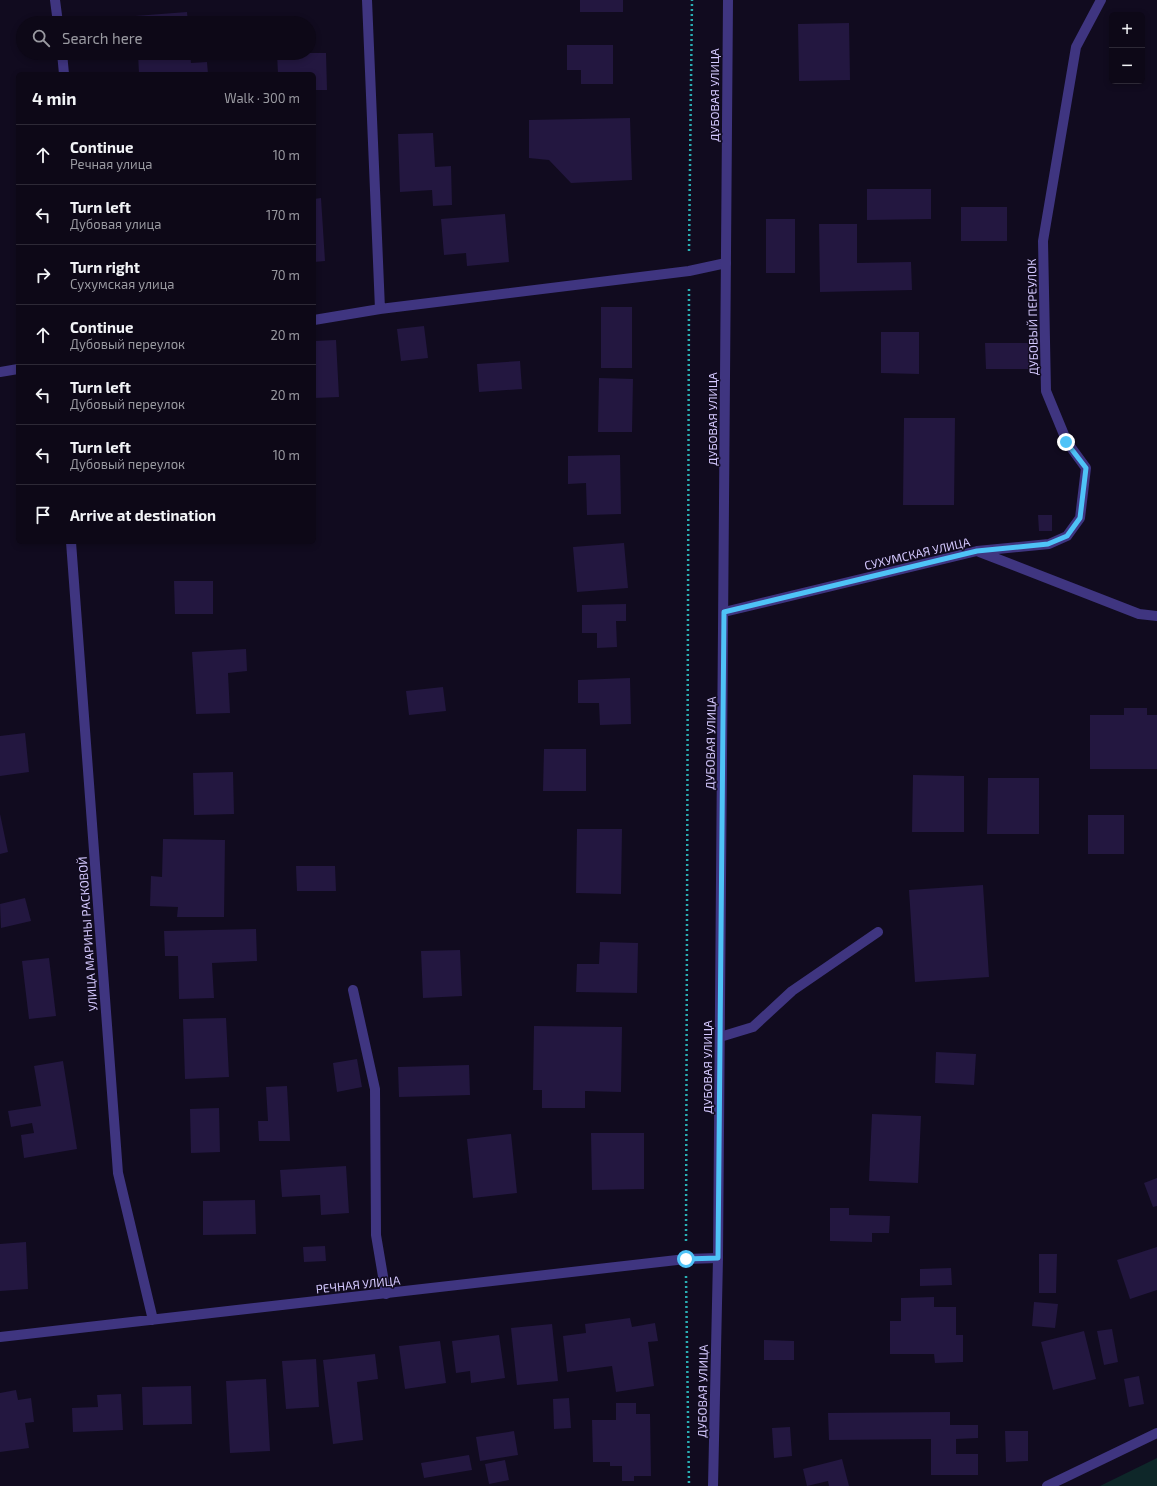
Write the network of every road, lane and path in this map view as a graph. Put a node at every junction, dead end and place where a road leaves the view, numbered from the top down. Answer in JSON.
{"nodes":[{"id":1,"x":55,"y":0,"type":"edge"},
{"id":2,"x":366,"y":0,"type":"edge"},
{"id":3,"x":692,"y":0,"type":"edge"},
{"id":4,"x":728,"y":0,"type":"edge"},
{"id":5,"x":1101,"y":0,"type":"edge"},
{"id":6,"x":57,"y":16,"type":"edge"},
{"id":7,"x":63,"y":60,"type":"edge"},
{"id":8,"x":64,"y":72,"type":"edge"},
{"id":9,"x":726,"y":263,"type":"junction"},
{"id":10,"x":689,"y":271,"type":"junction"},
{"id":11,"x":380,"y":310,"type":"junction"},
{"id":12,"x":316,"y":320,"type":"edge"},
{"id":13,"x":16,"y":369,"type":"edge"},
{"id":14,"x":0,"y":372,"type":"edge"},
{"id":15,"x":71,"y":544,"type":"edge"},
{"id":16,"x":977,"y":551,"type":"junction"},
{"id":17,"x":724,"y":612,"type":"junction"},
{"id":18,"x":1157,"y":616,"type":"edge"},
{"id":19,"x":878,"y":932,"type":"dead end"},
{"id":20,"x":353,"y":990,"type":"dead end"},
{"id":21,"x":720,"y":1037,"type":"junction"},
{"id":22,"x":718,"y":1258,"type":"junction"},
{"id":23,"x":686,"y":1259,"type":"junction"},
{"id":24,"x":386,"y":1294,"type":"junction"},
{"id":25,"x":153,"y":1320,"type":"junction"},
{"id":26,"x":0,"y":1337,"type":"edge"},
{"id":27,"x":1157,"y":1433,"type":"edge"},
{"id":28,"x":689,"y":1486,"type":"edge"},
{"id":29,"x":713,"y":1486,"type":"edge"},
{"id":30,"x":1047,"y":1486,"type":"edge"}],
"edges":[{"from":1,"to":6,"type":"street"},
{"from":2,"to":11,"type":"street"},
{"from":3,"to":10,"type":"path"},
{"from":4,"to":9,"type":"street","name":"ДУБОВАЯ УЛИЦА"},
{"from":5,"to":16,"type":"street","name":"ДУБОВЫЙ ПЕРЕУЛОК"},
{"from":7,"to":8,"type":"street"},
{"from":9,"to":10,"type":"street"},
{"from":9,"to":17,"type":"street","name":"ДУБОВАЯ УЛИЦА"},
{"from":10,"to":11,"type":"street"},
{"from":10,"to":23,"type":"path"},
{"from":11,"to":12,"type":"street"},
{"from":13,"to":14,"type":"street"},
{"from":15,"to":25,"type":"street","name":"УЛИЦА МАРИНЫ РАСКОВОЙ"},
{"from":16,"to":17,"type":"street","name":"СУХУМСКАЯ УЛИЦА"},
{"from":16,"to":18,"type":"street","name":"СУХУМСКАЯ УЛИЦА"},
{"from":17,"to":21,"type":"street","name":"ДУБОВАЯ УЛИЦА"},
{"from":19,"to":21,"type":"street"},
{"from":20,"to":24,"type":"street"},
{"from":21,"to":22,"type":"street","name":"ДУБОВАЯ УЛИЦА"},
{"from":22,"to":23,"type":"street","name":"РЕЧНАЯ УЛИЦА"},
{"from":22,"to":29,"type":"street","name":"ДУБОВАЯ УЛИЦА"},
{"from":23,"to":24,"type":"street","name":"РЕЧНАЯ УЛИЦА"},
{"from":23,"to":28,"type":"path"},
{"from":24,"to":25,"type":"street","name":"РЕЧНАЯ УЛИЦА"},
{"from":25,"to":26,"type":"street","name":"РЕЧНАЯ УЛИЦА"},
{"from":27,"to":30,"type":"street"}]}
